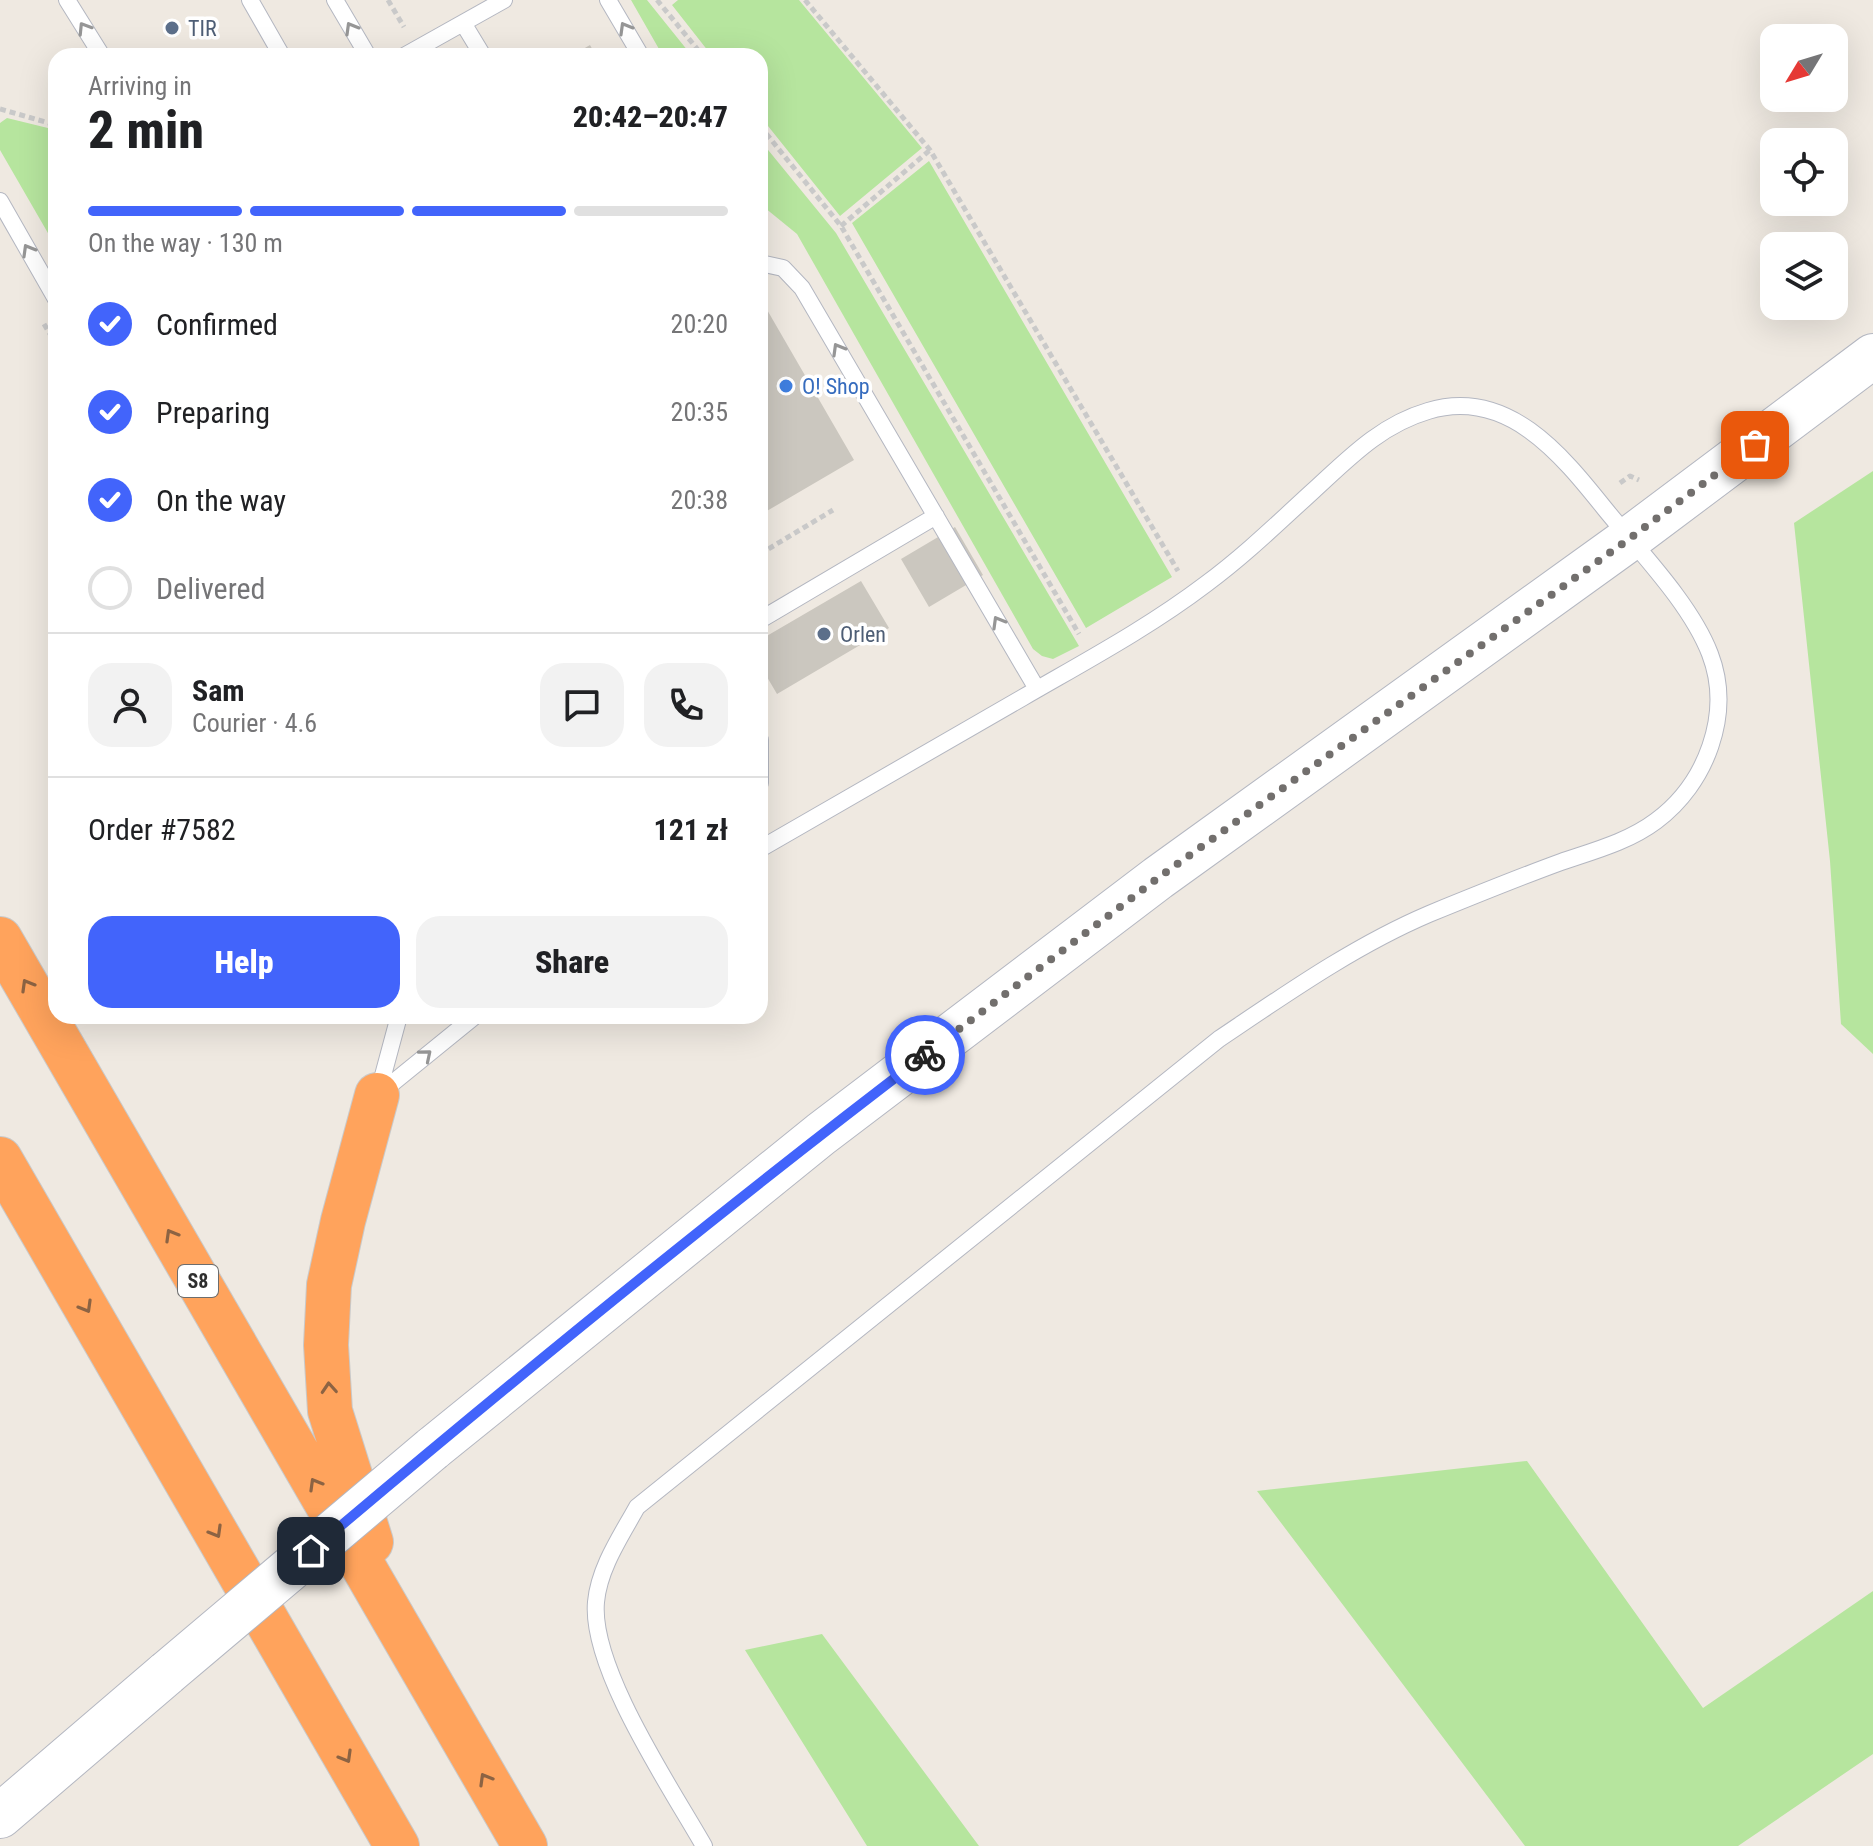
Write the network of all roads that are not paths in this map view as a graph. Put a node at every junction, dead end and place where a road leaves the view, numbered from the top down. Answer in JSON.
{"nodes":[{"id":1,"x":67,"y":0,"type":"edge"},
{"id":2,"x":250,"y":0,"type":"edge"},
{"id":3,"x":335,"y":0,"type":"edge"},
{"id":4,"x":504,"y":0,"type":"edge"},
{"id":5,"x":608,"y":0,"type":"edge"},
{"id":6,"x":463,"y":23,"type":"junction"},
{"id":7,"x":97,"y":48,"type":"edge"},
{"id":8,"x":277,"y":48,"type":"edge"},
{"id":9,"x":363,"y":48,"type":"edge"},
{"id":10,"x":418,"y":48,"type":"edge"},
{"id":11,"x":478,"y":48,"type":"edge"},
{"id":12,"x":636,"y":48,"type":"edge"},
{"id":13,"x":0,"y":201,"type":"edge"},
{"id":14,"x":768,"y":265,"type":"edge"},
{"id":15,"x":48,"y":285,"type":"edge"},
{"id":16,"x":1873,"y":356,"type":"edge"},
{"id":17,"x":936,"y":516,"type":"junction"},
{"id":18,"x":1629,"y":539,"type":"junction"},
{"id":19,"x":768,"y":615,"type":"edge"},
{"id":20,"x":1037,"y":689,"type":"junction"},
{"id":21,"x":768,"y":844,"type":"edge"},
{"id":22,"x":0,"y":939,"type":"edge"},
{"id":23,"x":48,"y":1022,"type":"edge"},
{"id":24,"x":49,"y":1024,"type":"edge"},
{"id":25,"x":397,"y":1024,"type":"edge"},
{"id":26,"x":465,"y":1024,"type":"edge"},
{"id":27,"x":377,"y":1095,"type":"junction"},
{"id":28,"x":0,"y":1159,"type":"edge"},
{"id":29,"x":0,"y":1188,"type":"edge"},
{"id":30,"x":47,"y":1239,"type":"junction"},
{"id":31,"x":396,"y":1624,"type":"junction"},
{"id":32,"x":0,"y":1816,"type":"edge"},
{"id":33,"x":397,"y":1846,"type":"edge"},
{"id":34,"x":525,"y":1846,"type":"edge"},
{"id":35,"x":704,"y":1846,"type":"edge"}],
"edges":[{"from":7,"to":1,"type":"lane","one_way":true},
{"from":2,"to":8,"type":"lane"},
{"from":9,"to":3,"type":"lane","one_way":true},
{"from":4,"to":6,"type":"lane"},
{"from":12,"to":5,"type":"lane","one_way":true},
{"from":6,"to":10,"type":"lane"},
{"from":6,"to":11,"type":"lane"},
{"from":15,"to":13,"type":"lane","one_way":true},
{"from":17,"to":14,"type":"lane","one_way":true},
{"from":16,"to":18,"type":"street"},
{"from":17,"to":19,"type":"lane"},
{"from":20,"to":17,"type":"lane","one_way":true},
{"from":18,"to":20,"type":"lane"},
{"from":18,"to":32,"type":"street","bridge":true},
{"from":18,"to":35,"type":"lane"},
{"from":20,"to":21,"type":"lane"},
{"from":23,"to":22,"type":"highway","number":"S8","one_way":true},
{"from":31,"to":24,"type":"highway","number":"S8","one_way":true},
{"from":25,"to":27,"type":"lane"},
{"from":27,"to":26,"type":"lane","one_way":true},
{"from":31,"to":27,"type":"highway","one_way":true},
{"from":28,"to":30,"type":"highway"},
{"from":29,"to":30,"type":"highway"},
{"from":30,"to":33,"type":"highway","one_way":true},
{"from":34,"to":31,"type":"highway","number":"S8","one_way":true}]}
